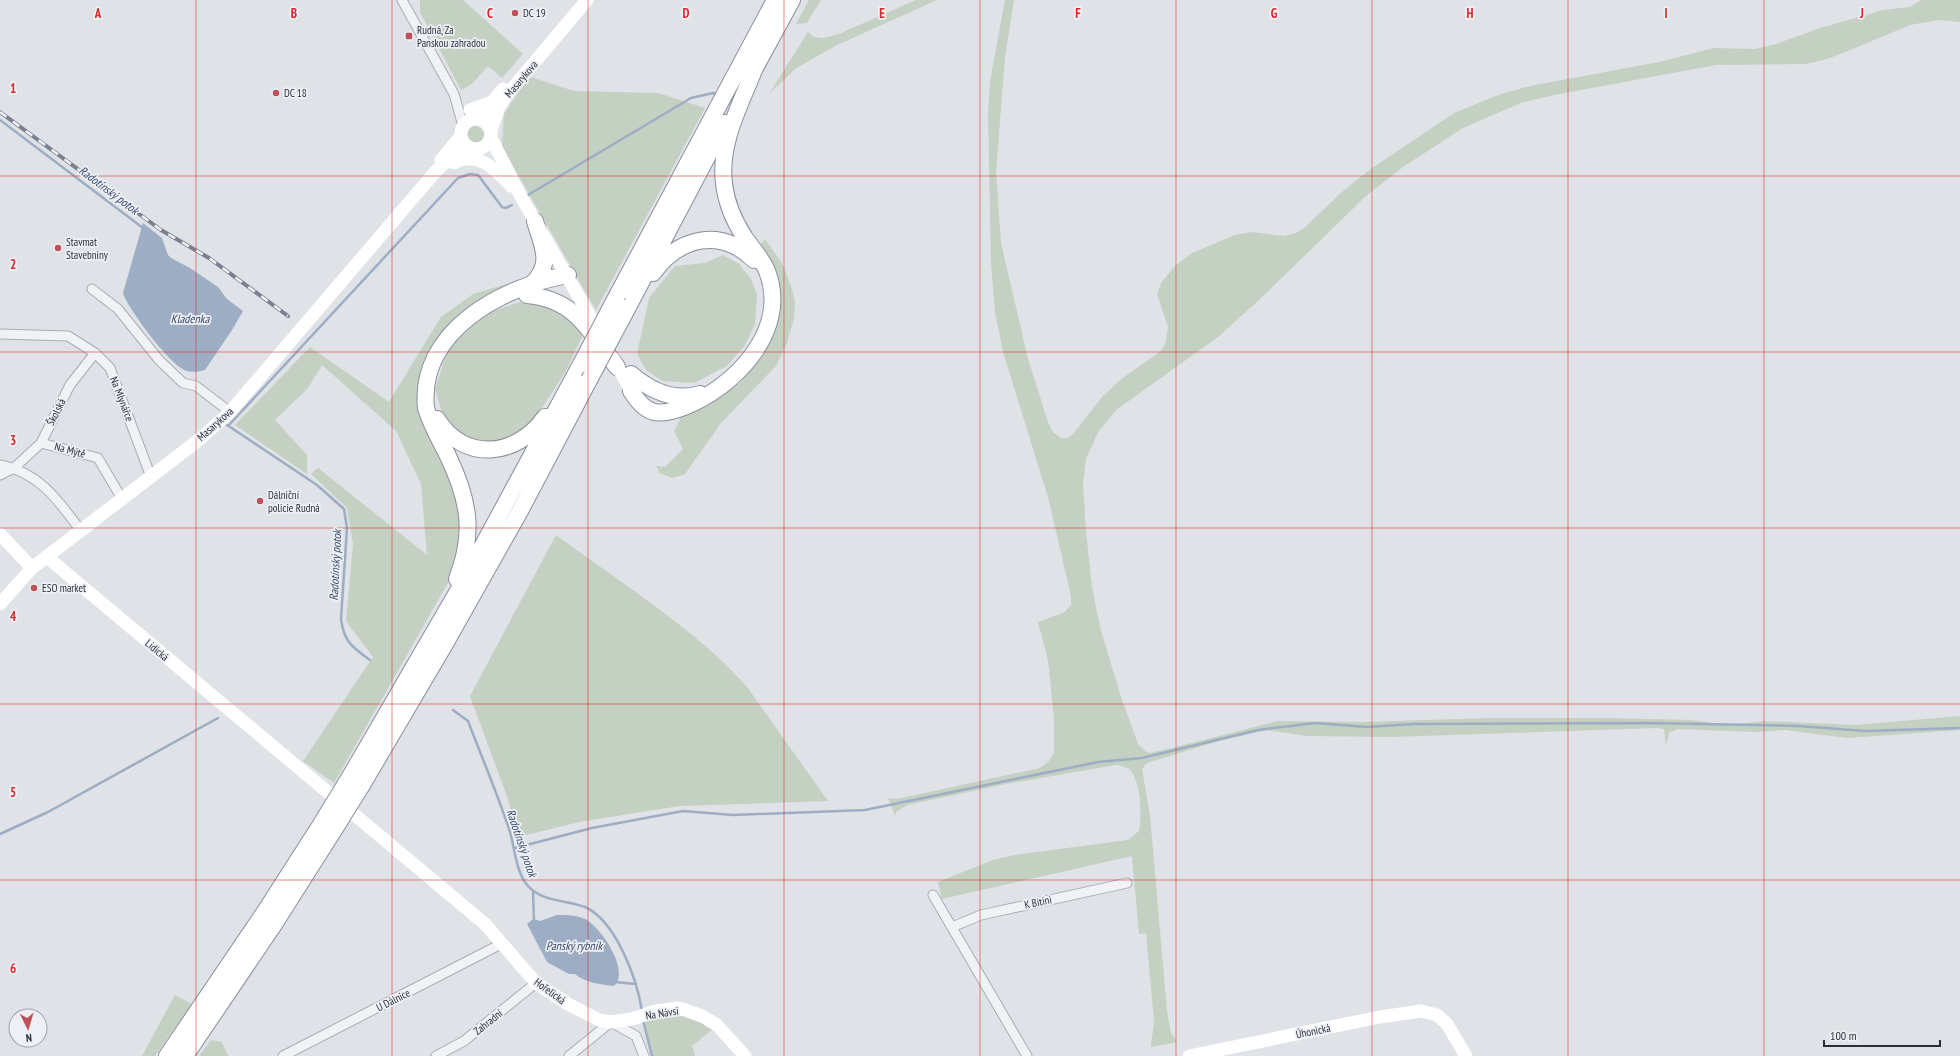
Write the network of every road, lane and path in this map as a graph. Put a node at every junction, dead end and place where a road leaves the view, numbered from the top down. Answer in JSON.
{"nodes":[{"id":1,"x":402,"y":0,"type":"edge"},
{"id":2,"x":587,"y":0,"type":"edge"},
{"id":3,"x":775,"y":0,"type":"edge"},
{"id":4,"x":792,"y":0,"type":"edge"},
{"id":5,"x":559,"y":32,"type":"junction"},
{"id":6,"x":754,"y":70,"type":"junction"},
{"id":7,"x":454,"y":94,"type":"junction"},
{"id":8,"x":475,"y":115,"type":"junction"},
{"id":9,"x":462,"y":131,"type":"junction"},
{"id":10,"x":491,"y":134,"type":"junction"},
{"id":11,"x":475,"y":148,"type":"junction"},
{"id":12,"x":504,"y":179,"type":"junction"},
{"id":13,"x":520,"y":195,"type":"junction"},
{"id":14,"x":400,"y":213,"type":"junction"},
{"id":15,"x":535,"y":221,"type":"junction"},
{"id":16,"x":568,"y":275,"type":"junction"},
{"id":17,"x":92,"y":289,"type":"dead end"},
{"id":18,"x":529,"y":290,"type":"junction"},
{"id":19,"x":771,"y":292,"type":"junction"},
{"id":20,"x":628,"y":307,"type":"junction"},
{"id":21,"x":0,"y":334,"type":"edge"},
{"id":22,"x":95,"y":353,"type":"junction"},
{"id":23,"x":581,"y":364,"type":"junction"},
{"id":24,"x":624,"y":370,"type":"junction"},
{"id":25,"x":730,"y":379,"type":"junction"},
{"id":26,"x":427,"y":389,"type":"junction"},
{"id":27,"x":631,"y":391,"type":"joint"},
{"id":28,"x":230,"y":412,"type":"junction"},
{"id":29,"x":41,"y":443,"type":"junction"},
{"id":30,"x":0,"y":465,"type":"edge"},
{"id":31,"x":14,"y":468,"type":"junction"},
{"id":32,"x":0,"y":475,"type":"edge"},
{"id":33,"x":151,"y":477,"type":"junction"},
{"id":34,"x":122,"y":499,"type":"junction"},
{"id":35,"x":81,"y":531,"type":"junction"},
{"id":36,"x":0,"y":534,"type":"edge"},
{"id":37,"x":47,"y":557,"type":"junction"},
{"id":38,"x":32,"y":568,"type":"junction"},
{"id":39,"x":0,"y":604,"type":"edge"},
{"id":40,"x":440,"y":622,"type":"junction"},
{"id":41,"x":356,"y":780,"type":"junction"},
{"id":42,"x":328,"y":825,"type":"junction"},
{"id":43,"x":1127,"y":883,"type":"dead end"},
{"id":44,"x":933,"y":895,"type":"dead end"},
{"id":45,"x":485,"y":924,"type":"joint"},
{"id":46,"x":952,"y":928,"type":"junction"},
{"id":47,"x":503,"y":943,"type":"junction"},
{"id":48,"x":536,"y":983,"type":"junction"},
{"id":49,"x":611,"y":1022,"type":"junction"},
{"id":50,"x":167,"y":1056,"type":"edge"},
{"id":51,"x":184,"y":1056,"type":"edge"},
{"id":52,"x":283,"y":1056,"type":"edge"},
{"id":53,"x":436,"y":1056,"type":"edge"},
{"id":54,"x":569,"y":1056,"type":"edge"},
{"id":55,"x":644,"y":1056,"type":"edge"},
{"id":56,"x":745,"y":1056,"type":"edge"},
{"id":57,"x":1027,"y":1056,"type":"edge"},
{"id":58,"x":1189,"y":1056,"type":"edge"},
{"id":59,"x":1466,"y":1056,"type":"edge"}],
"edges":[{"from":1,"to":7,"type":"street"},
{"from":2,"to":5,"type":"main road","name":"Masarykova"},
{"from":3,"to":23,"type":"highway","bridge":true},
{"from":4,"to":6,"type":"highway"},
{"from":5,"to":8,"type":"main road","name":"Masarykova"},
{"from":5,"to":10,"type":"main road","name":"Masarykova"},
{"from":6,"to":19,"type":"highway"},
{"from":6,"to":20,"type":"highway"},
{"from":7,"to":8,"type":"street"},
{"from":7,"to":9,"type":"street"},
{"from":8,"to":9,"type":"main road"},
{"from":8,"to":10,"type":"main road"},
{"from":9,"to":11,"type":"main road"},
{"from":9,"to":14,"type":"main road","name":"Masarykova"},
{"from":10,"to":11,"type":"main road"},
{"from":10,"to":13,"type":"main road"},
{"from":11,"to":12,"type":"main road"},
{"from":11,"to":14,"type":"main road","name":"Masarykova"},
{"from":12,"to":13,"type":"main road"},
{"from":12,"to":14,"type":"main road"},
{"from":13,"to":15,"type":"main road"},
{"from":14,"to":28,"type":"main road","name":"Masarykova"},
{"from":15,"to":16,"type":"main road"},
{"from":15,"to":18,"type":"highway"},
{"from":16,"to":18,"type":"highway"},
{"from":16,"to":24,"type":"main road"},
{"from":17,"to":28,"type":"street"},
{"from":18,"to":24,"type":"highway"},
{"from":18,"to":26,"type":"highway"},
{"from":19,"to":20,"type":"highway"},
{"from":19,"to":25,"type":"highway"},
{"from":20,"to":41,"type":"highway","bridge":true},
{"from":21,"to":22,"type":"street","name":"Na Mlynářce"},
{"from":22,"to":29,"type":"street","name":"Školská"},
{"from":22,"to":33,"type":"street","name":"Na Mlynářce"},
{"from":23,"to":26,"type":"highway"},
{"from":23,"to":40,"type":"highway"},
{"from":24,"to":25,"type":"highway"},
{"from":24,"to":27,"type":"main road"},
{"from":25,"to":27,"type":"highway"},
{"from":26,"to":40,"type":"highway"},
{"from":28,"to":33,"type":"main road","name":"Masarykova"},
{"from":29,"to":31,"type":"street","name":"Školská"},
{"from":29,"to":34,"type":"street","name":"Na Mýtě"},
{"from":30,"to":31,"type":"street"},
{"from":31,"to":32,"type":"street","name":"Školská"},
{"from":31,"to":35,"type":"street"},
{"from":33,"to":34,"type":"main road","name":"Masarykova"},
{"from":34,"to":35,"type":"main road","name":"Masarykova"},
{"from":35,"to":37,"type":"main road","name":"Masarykova"},
{"from":36,"to":38,"type":"main road"},
{"from":37,"to":38,"type":"main road","name":"Masarykova"},
{"from":37,"to":45,"type":"main road","name":"Lidická"},
{"from":38,"to":39,"type":"main road","name":"Masarykova"},
{"from":40,"to":41,"type":"highway"},
{"from":41,"to":42,"type":"highway","bridge":true},
{"from":42,"to":50,"type":"highway"},
{"from":42,"to":51,"type":"highway"},
{"from":43,"to":46,"type":"street","name":"K Bitíni"},
{"from":44,"to":46,"type":"street"},
{"from":45,"to":47,"type":"main road","name":"Hořelická"},
{"from":46,"to":57,"type":"street"},
{"from":47,"to":48,"type":"main road","name":"Hořelická"},
{"from":47,"to":52,"type":"street","name":"U Dálnice"},
{"from":48,"to":49,"type":"main road","name":"Hořelická"},
{"from":48,"to":53,"type":"street","name":"Zahradní"},
{"from":49,"to":54,"type":"street"},
{"from":49,"to":55,"type":"street"},
{"from":49,"to":56,"type":"main road","name":"Na Návsi"},
{"from":58,"to":59,"type":"main road","name":"Úhonická"}]}
